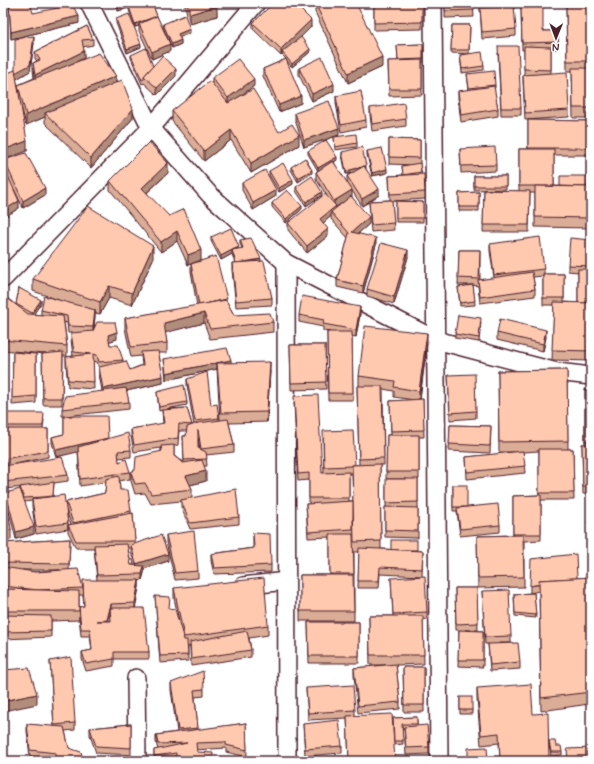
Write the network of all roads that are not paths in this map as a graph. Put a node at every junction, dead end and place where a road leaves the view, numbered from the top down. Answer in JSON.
{"nodes":[{"id":1,"x":24,"y":3,"type":"edge"},
{"id":2,"x":89,"y":3,"type":"edge"},
{"id":3,"x":256,"y":3,"type":"edge"},
{"id":4,"x":433,"y":3,"type":"edge"},
{"id":5,"x":3,"y":9,"type":"edge"},
{"id":6,"x":151,"y":128,"type":"junction"},
{"id":7,"x":286,"y":263,"type":"junction"},
{"id":8,"x":3,"y":279,"type":"edge"},
{"id":9,"x":436,"y":340,"type":"junction"},
{"id":10,"x":591,"y":376,"type":"edge"},
{"id":11,"x":286,"y":581,"type":"junction"},
{"id":12,"x":227,"y":588,"type":"edge"},
{"id":13,"x":136,"y":678,"type":"dead end"},
{"id":14,"x":137,"y":761,"type":"edge"},
{"id":15,"x":287,"y":761,"type":"edge"},
{"id":16,"x":439,"y":761,"type":"edge"}],
"edges":[{"from":1,"to":5,"type":"lane"},
{"from":2,"to":6,"type":"street"},
{"from":3,"to":6,"type":"street"},
{"from":4,"to":9,"type":"street"},
{"from":6,"to":7,"type":"street"},
{"from":6,"to":8,"type":"street"},
{"from":7,"to":9,"type":"street"},
{"from":7,"to":11,"type":"street"},
{"from":9,"to":10,"type":"street"},
{"from":9,"to":16,"type":"street"},
{"from":11,"to":12,"type":"street"},
{"from":11,"to":15,"type":"street"},
{"from":13,"to":14,"type":"street"}]}
